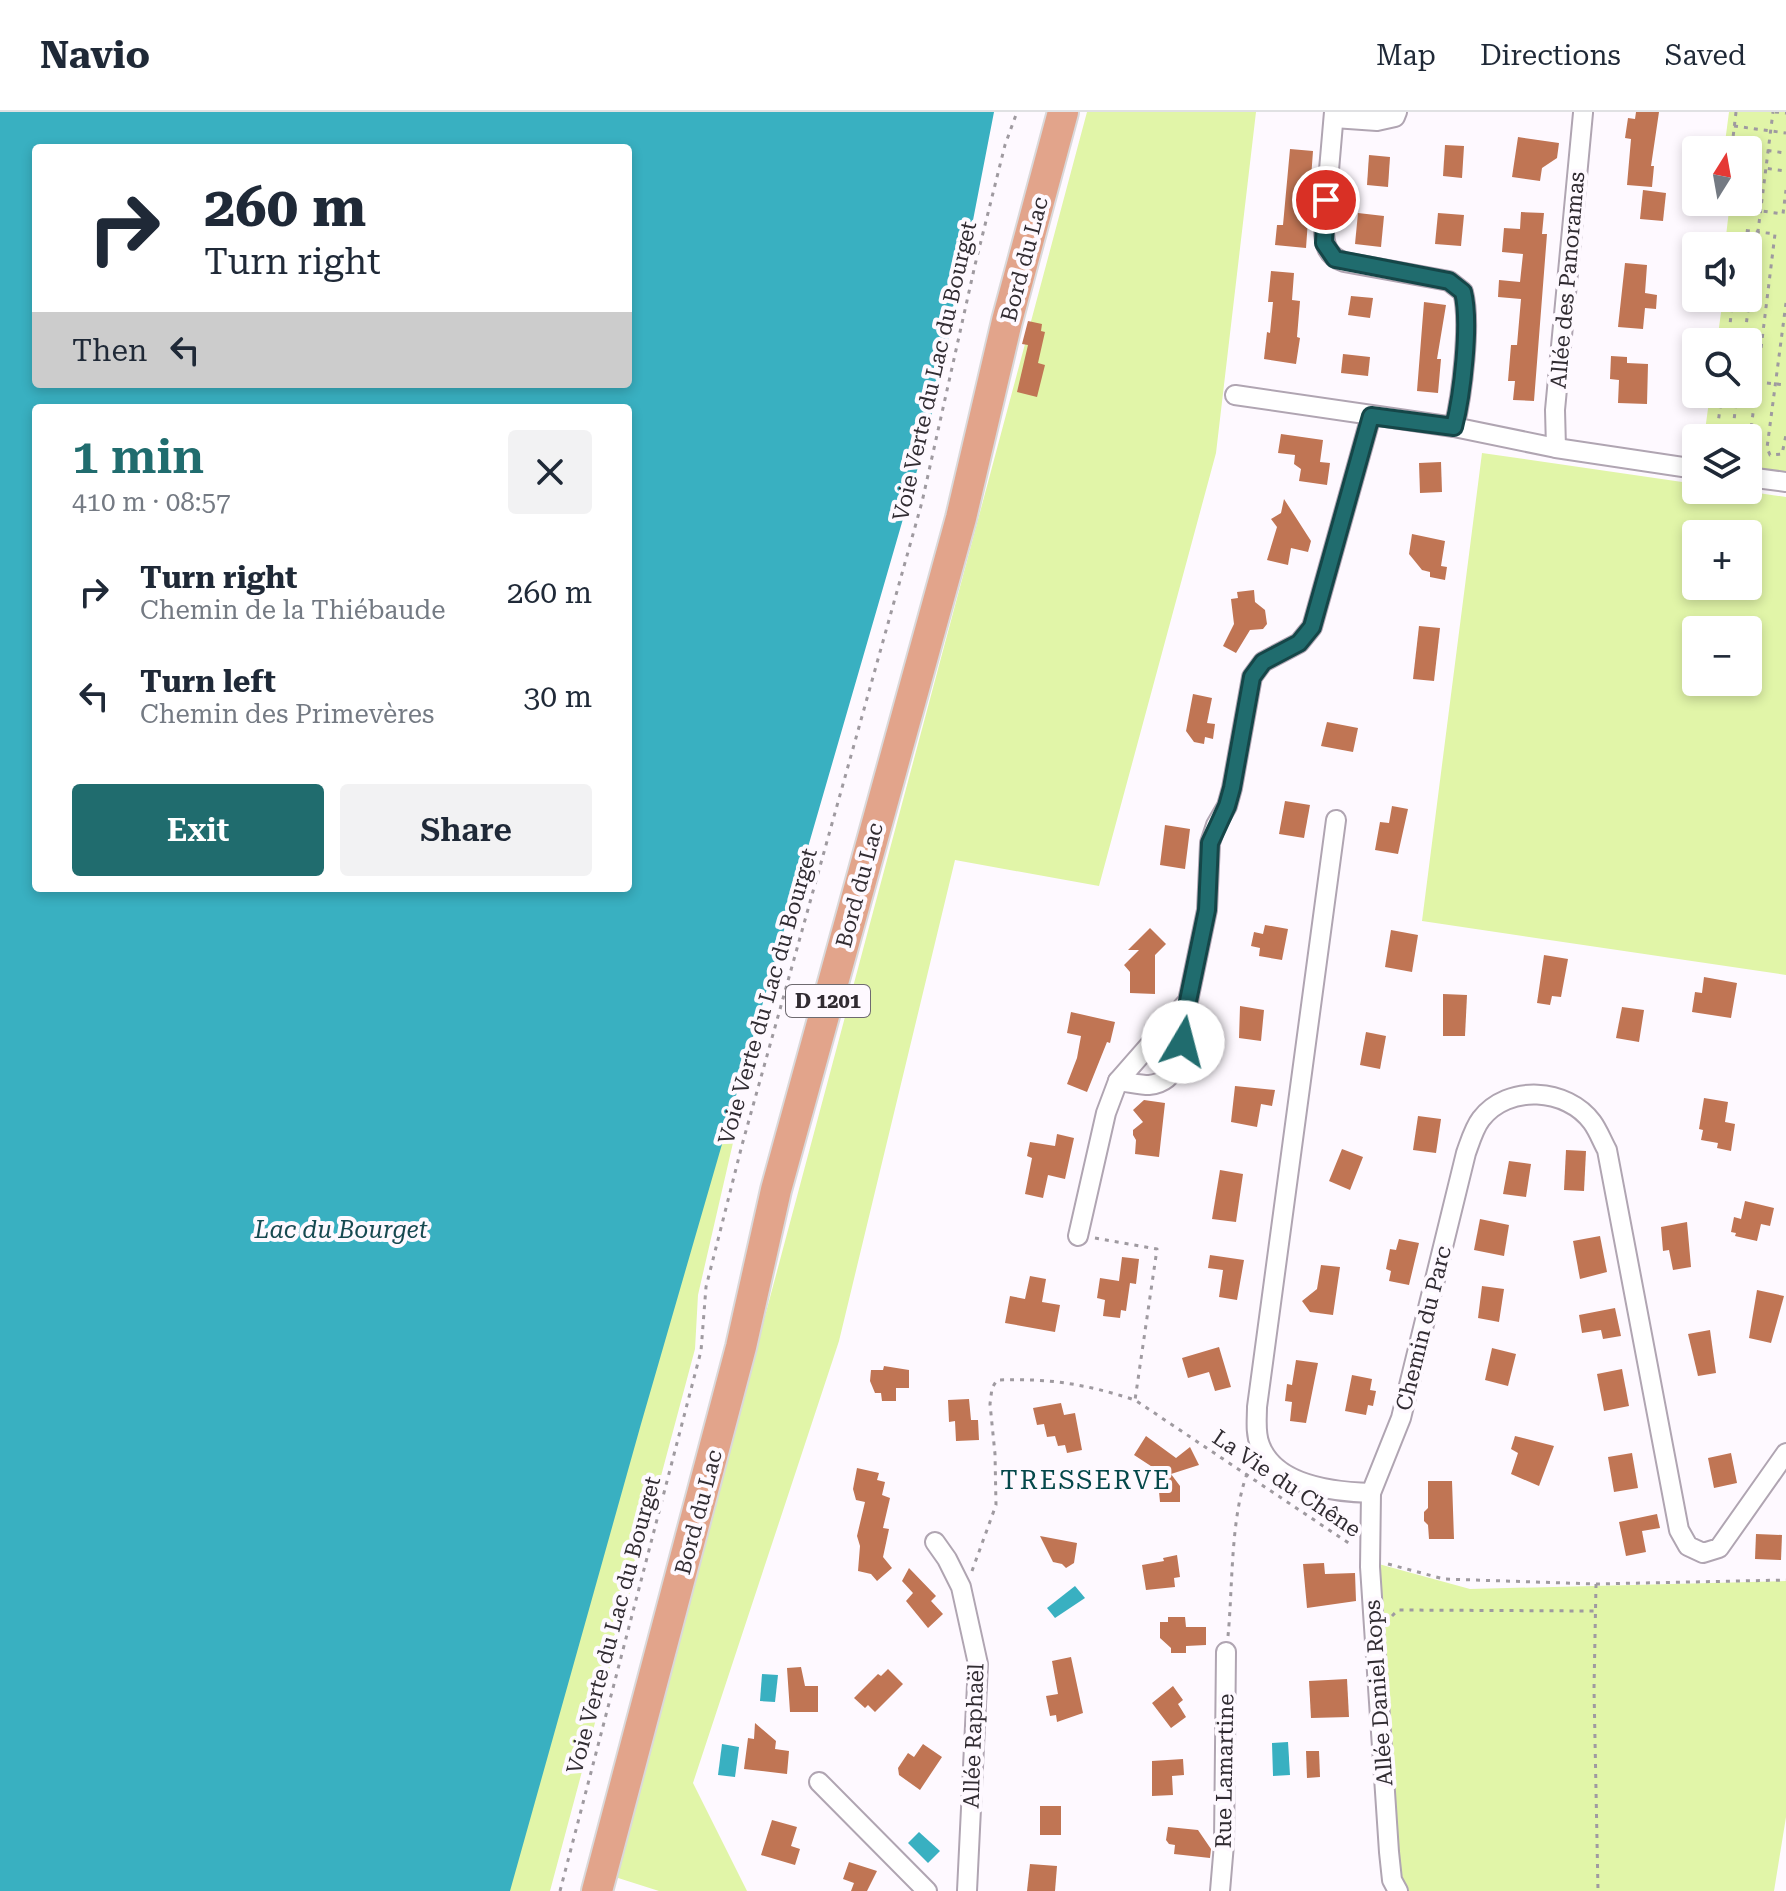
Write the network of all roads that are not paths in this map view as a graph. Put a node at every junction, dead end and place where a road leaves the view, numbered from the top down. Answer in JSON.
{"nodes":[{"id":1,"x":1043,"y":112,"type":"edge"},
{"id":2,"x":1063,"y":112,"type":"edge"},
{"id":3,"x":1397,"y":112,"type":"edge"},
{"id":4,"x":1583,"y":113,"type":"edge"},
{"id":5,"x":1334,"y":115,"type":"edge"},
{"id":6,"x":1235,"y":395,"type":"dead end"},
{"id":7,"x":1371,"y":416,"type":"junction"},
{"id":8,"x":1454,"y":427,"type":"junction"},
{"id":9,"x":1556,"y":448,"type":"junction"},
{"id":10,"x":1682,"y":467,"type":"edge"},
{"id":11,"x":1762,"y":479,"type":"edge"},
{"id":12,"x":1786,"y":482,"type":"edge"},
{"id":13,"x":1336,"y":820,"type":"dead end"},
{"id":14,"x":1188,"y":1001,"type":"junction"},
{"id":15,"x":1118,"y":1081,"type":"junction"},
{"id":16,"x":1078,"y":1236,"type":"road end"},
{"id":17,"x":1786,"y":1453,"type":"edge"},
{"id":18,"x":1371,"y":1493,"type":"junction"},
{"id":19,"x":935,"y":1542,"type":"dead end"},
{"id":20,"x":1226,"y":1652,"type":"road end"},
{"id":21,"x":819,"y":1782,"type":"dead end"},
{"id":22,"x":579,"y":1891,"type":"edge"},
{"id":23,"x":597,"y":1891,"type":"edge"},
{"id":24,"x":927,"y":1891,"type":"edge"},
{"id":25,"x":967,"y":1891,"type":"edge"},
{"id":26,"x":1220,"y":1891,"type":"edge"},
{"id":27,"x":1398,"y":1891,"type":"edge"}],
"edges":[{"from":1,"to":22,"type":"main road","name":"Bord du Lac","number":"D 1201"},
{"from":2,"to":23,"type":"main road","name":"Bord du Lac","number":"D 1201"},
{"from":3,"to":5,"type":"street"},
{"from":4,"to":9,"type":"street","name":"Allée des Panoramas"},
{"from":5,"to":8,"type":"street"},
{"from":6,"to":7,"type":"street"},
{"from":7,"to":8,"type":"street"},
{"from":7,"to":14,"type":"street"},
{"from":8,"to":9,"type":"street"},
{"from":9,"to":10,"type":"street"},
{"from":11,"to":12,"type":"street"},
{"from":13,"to":18,"type":"street"},
{"from":14,"to":15,"type":"street"},
{"from":14,"to":15,"type":"street"},
{"from":15,"to":16,"type":"street"},
{"from":17,"to":18,"type":"street","name":"Chemin du Parc"},
{"from":18,"to":27,"type":"street","name":"Allée Daniel Rops"},
{"from":19,"to":25,"type":"street","name":"Allée Raphaël"},
{"from":20,"to":26,"type":"street","name":"Rue Lamartine"},
{"from":21,"to":24,"type":"street"}]}
